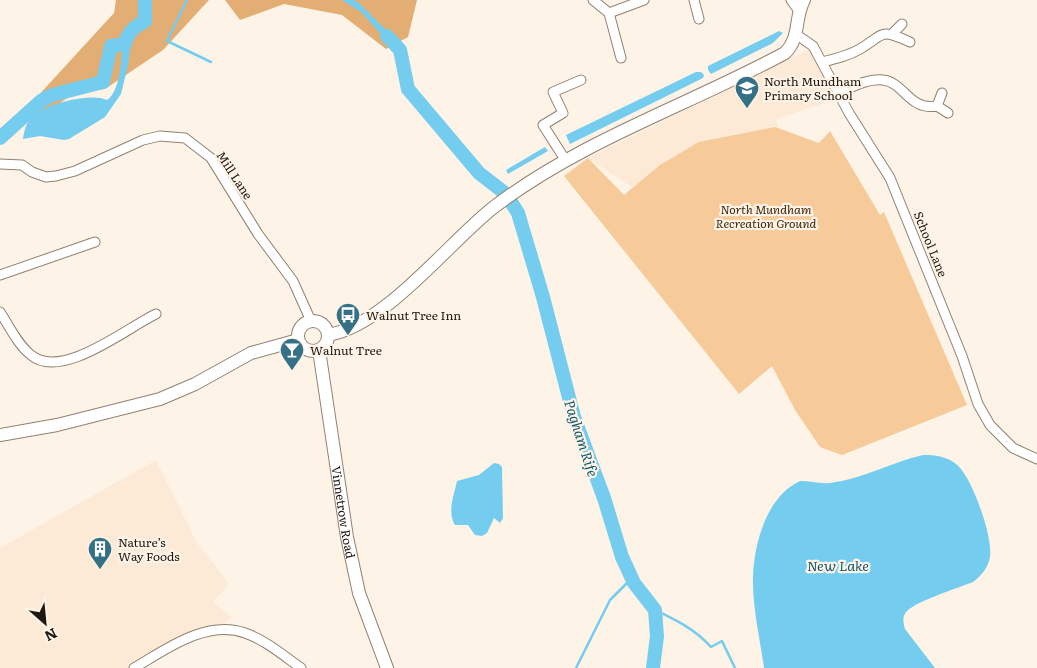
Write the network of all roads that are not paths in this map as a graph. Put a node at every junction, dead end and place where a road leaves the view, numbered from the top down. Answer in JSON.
{"nodes":[{"id":1,"x":593,"y":0,"type":"edge"},
{"id":2,"x":644,"y":0,"type":"edge"},
{"id":3,"x":694,"y":0,"type":"edge"},
{"id":4,"x":792,"y":0,"type":"edge"},
{"id":5,"x":802,"y":6,"type":"edge"},
{"id":6,"x":609,"y":13,"type":"junction"},
{"id":7,"x":699,"y":19,"type":"dead end"},
{"id":8,"x":902,"y":24,"type":"dead end"},
{"id":9,"x":892,"y":34,"type":"junction"},
{"id":10,"x":797,"y":35,"type":"junction"},
{"id":11,"x":910,"y":42,"type":"dead end"},
{"id":12,"x":621,"y":58,"type":"dead end"},
{"id":13,"x":822,"y":62,"type":"junction"},
{"id":14,"x":581,"y":80,"type":"dead end"},
{"id":15,"x":839,"y":94,"type":"junction"},
{"id":16,"x":942,"y":94,"type":"dead end"},
{"id":17,"x":937,"y":106,"type":"junction"},
{"id":18,"x":948,"y":114,"type":"dead end"},
{"id":19,"x":566,"y":161,"type":"junction"},
{"id":20,"x":2,"y":165,"type":"edge"},
{"id":21,"x":95,"y":242,"type":"dead end"},
{"id":22,"x":0,"y":275,"type":"edge"},
{"id":23,"x":0,"y":312,"type":"edge"},
{"id":24,"x":156,"y":314,"type":"dead end"},
{"id":25,"x":311,"y":321,"type":"junction"},
{"id":26,"x":328,"y":335,"type":"junction"},
{"id":27,"x":298,"y":340,"type":"junction"},
{"id":28,"x":319,"y":350,"type":"junction"},
{"id":29,"x":0,"y":434,"type":"edge"},
{"id":30,"x":1037,"y":459,"type":"edge"},
{"id":31,"x":134,"y":668,"type":"edge"},
{"id":32,"x":301,"y":668,"type":"edge"},
{"id":33,"x":388,"y":668,"type":"edge"}],
"edges":[{"from":1,"to":6,"type":"street"},
{"from":2,"to":6,"type":"street"},
{"from":3,"to":7,"type":"street"},
{"from":4,"to":5,"type":"street"},
{"from":5,"to":10,"type":"main road"},
{"from":6,"to":12,"type":"street"},
{"from":8,"to":9,"type":"street"},
{"from":9,"to":11,"type":"street"},
{"from":9,"to":13,"type":"street"},
{"from":10,"to":13,"type":"street","name":"School Lane"},
{"from":10,"to":19,"type":"main road"},
{"from":13,"to":15,"type":"street","name":"School Lane"},
{"from":14,"to":19,"type":"street"},
{"from":15,"to":17,"type":"street"},
{"from":15,"to":30,"type":"street","name":"School Lane"},
{"from":16,"to":17,"type":"street"},
{"from":17,"to":18,"type":"street"},
{"from":19,"to":26,"type":"main road"},
{"from":20,"to":25,"type":"street","name":"Mill Lane"},
{"from":21,"to":22,"type":"street"},
{"from":23,"to":24,"type":"street"},
{"from":25,"to":26,"type":"main road"},
{"from":25,"to":27,"type":"main road"},
{"from":26,"to":28,"type":"main road"},
{"from":27,"to":28,"type":"main road"},
{"from":27,"to":29,"type":"main road"},
{"from":28,"to":33,"type":"main road","name":"Vinnetrow Road"},
{"from":31,"to":32,"type":"street"}]}
